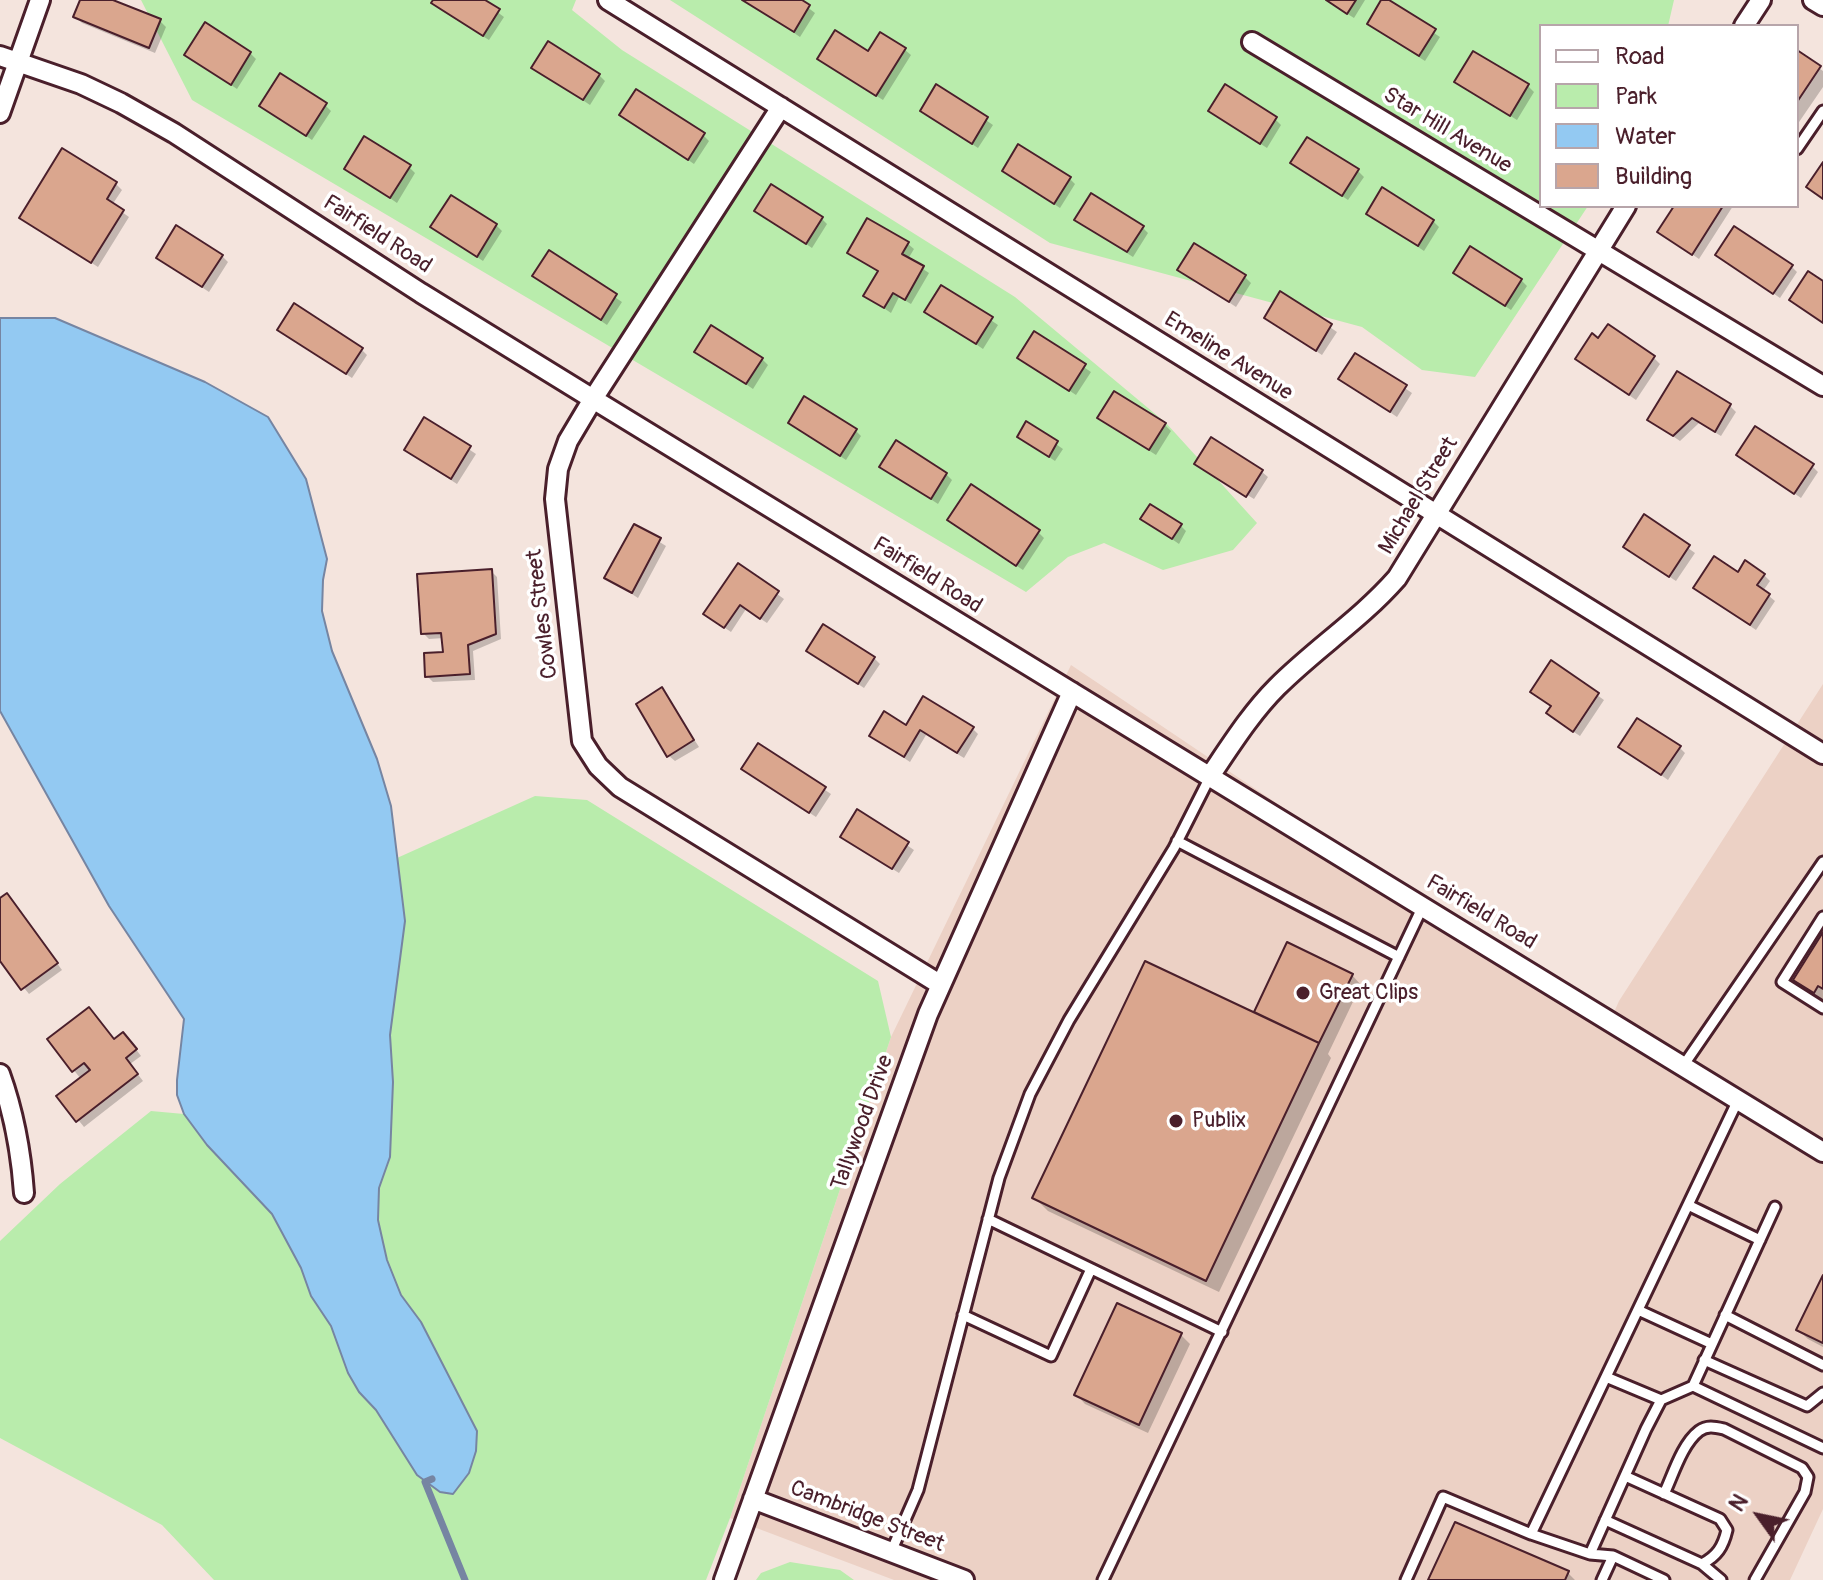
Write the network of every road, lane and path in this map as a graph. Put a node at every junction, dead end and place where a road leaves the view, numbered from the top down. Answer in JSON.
{"nodes":[{"id":1,"x":40,"y":0,"type":"edge"},
{"id":2,"x":608,"y":0,"type":"edge"},
{"id":3,"x":1761,"y":0,"type":"edge"},
{"id":4,"x":1813,"y":0,"type":"edge"},
{"id":5,"x":1823,"y":6,"type":"edge"},
{"id":6,"x":1745,"y":24,"type":"edge"},
{"id":7,"x":1252,"y":42,"type":"dead end"},
{"id":8,"x":9,"y":60,"type":"edge"},
{"id":9,"x":781,"y":107,"type":"junction"},
{"id":10,"x":1823,"y":111,"type":"edge"},
{"id":11,"x":0,"y":113,"type":"edge"},
{"id":12,"x":1799,"y":146,"type":"edge"},
{"id":13,"x":1625,"y":208,"type":"edge"},
{"id":14,"x":1598,"y":249,"type":"junction"},
{"id":15,"x":1823,"y":386,"type":"edge"},
{"id":16,"x":593,"y":399,"type":"junction"},
{"id":17,"x":1435,"y":513,"type":"junction"},
{"id":18,"x":1072,"y":692,"type":"junction"},
{"id":19,"x":1823,"y":754,"type":"edge"},
{"id":20,"x":1210,"y":776,"type":"junction"},
{"id":21,"x":1177,"y":841,"type":"junction"},
{"id":22,"x":1823,"y":862,"type":"edge"},
{"id":23,"x":1423,"y":906,"type":"junction"},
{"id":24,"x":1823,"y":917,"type":"edge"},
{"id":25,"x":1399,"y":957,"type":"junction"},
{"id":26,"x":941,"y":985,"type":"junction"},
{"id":27,"x":1823,"y":1008,"type":"edge"},
{"id":28,"x":1683,"y":1066,"type":"junction"},
{"id":29,"x":0,"y":1074,"type":"edge"},
{"id":30,"x":1738,"y":1100,"type":"junction"},
{"id":31,"x":1821,"y":1145,"type":"edge"},
{"id":32,"x":24,"y":1193,"type":"dead end"},
{"id":33,"x":1688,"y":1205,"type":"junction"},
{"id":34,"x":1775,"y":1207,"type":"dead end"},
{"id":35,"x":988,"y":1219,"type":"junction"},
{"id":36,"x":1760,"y":1240,"type":"junction"},
{"id":37,"x":1091,"y":1269,"type":"junction"},
{"id":38,"x":1638,"y":1310,"type":"junction"},
{"id":39,"x":963,"y":1315,"type":"junction"},
{"id":40,"x":1725,"y":1315,"type":"junction"},
{"id":41,"x":1222,"y":1332,"type":"junction"},
{"id":42,"x":1712,"y":1344,"type":"junction"},
{"id":43,"x":1704,"y":1360,"type":"junction"},
{"id":44,"x":1823,"y":1365,"type":"edge"},
{"id":45,"x":1606,"y":1377,"type":"junction"},
{"id":46,"x":1693,"y":1386,"type":"junction"},
{"id":47,"x":1823,"y":1393,"type":"edge"},
{"id":48,"x":1661,"y":1400,"type":"junction"},
{"id":49,"x":1823,"y":1448,"type":"edge"},
{"id":50,"x":1625,"y":1476,"type":"junction"},
{"id":51,"x":1664,"y":1494,"type":"junction"},
{"id":52,"x":753,"y":1499,"type":"junction"},
{"id":53,"x":1605,"y":1520,"type":"junction"},
{"id":54,"x":1531,"y":1534,"type":"junction"},
{"id":55,"x":891,"y":1552,"type":"junction"},
{"id":56,"x":1590,"y":1554,"type":"junction"},
{"id":57,"x":1613,"y":1556,"type":"junction"},
{"id":58,"x":1702,"y":1564,"type":"junction"},
{"id":59,"x":724,"y":1580,"type":"edge"},
{"id":60,"x":964,"y":1580,"type":"edge"},
{"id":61,"x":1103,"y":1580,"type":"edge"},
{"id":62,"x":1406,"y":1580,"type":"edge"},
{"id":63,"x":1602,"y":1580,"type":"edge"},
{"id":64,"x":1664,"y":1580,"type":"edge"},
{"id":65,"x":1721,"y":1580,"type":"edge"},
{"id":66,"x":1755,"y":1580,"type":"edge"}],
"edges":[{"from":1,"to":8,"type":"street"},
{"from":2,"to":9,"type":"street","name":"Emeline Avenue"},
{"from":3,"to":6,"type":"street"},
{"from":4,"to":5,"type":"street"},
{"from":7,"to":14,"type":"street","name":"Star Hill Avenue"},
{"from":8,"to":11,"type":"street"},
{"from":8,"to":16,"type":"street","name":"Fairfield Road"},
{"from":9,"to":16,"type":"street","name":"Cowles Street"},
{"from":9,"to":17,"type":"street","name":"Emeline Avenue"},
{"from":10,"to":12,"type":"lane"},
{"from":13,"to":14,"type":"street","name":"Michael Street"},
{"from":14,"to":15,"type":"street","name":"Star Hill Avenue"},
{"from":14,"to":17,"type":"street","name":"Michael Street"},
{"from":16,"to":18,"type":"street","name":"Fairfield Road"},
{"from":16,"to":26,"type":"street","name":"Cowles Street"},
{"from":17,"to":19,"type":"street","name":"Emeline Avenue"},
{"from":17,"to":20,"type":"street","name":"Michael Street"},
{"from":18,"to":20,"type":"street","name":"Fairfield Road"},
{"from":18,"to":26,"type":"street","name":"Tallywood Drive"},
{"from":20,"to":21,"type":"lane"},
{"from":20,"to":23,"type":"street","name":"Fairfield Road"},
{"from":21,"to":25,"type":"lane"},
{"from":21,"to":35,"type":"lane"},
{"from":22,"to":28,"type":"lane"},
{"from":23,"to":25,"type":"lane"},
{"from":23,"to":28,"type":"street","name":"Fairfield Road"},
{"from":24,"to":27,"type":"lane"},
{"from":25,"to":41,"type":"lane"},
{"from":26,"to":52,"type":"street","name":"Tallywood Drive"},
{"from":28,"to":30,"type":"street","name":"Fairfield Road"},
{"from":29,"to":32,"type":"street"},
{"from":30,"to":31,"type":"street","name":"Fairfield Road"},
{"from":30,"to":33,"type":"lane"},
{"from":33,"to":36,"type":"lane"},
{"from":33,"to":38,"type":"lane"},
{"from":34,"to":36,"type":"lane"},
{"from":35,"to":37,"type":"lane"},
{"from":35,"to":39,"type":"lane"},
{"from":36,"to":40,"type":"lane"},
{"from":37,"to":39,"type":"lane"},
{"from":37,"to":41,"type":"lane"},
{"from":38,"to":42,"type":"lane"},
{"from":38,"to":45,"type":"lane"},
{"from":39,"to":55,"type":"lane"},
{"from":40,"to":42,"type":"lane"},
{"from":40,"to":44,"type":"lane"},
{"from":41,"to":61,"type":"lane"},
{"from":42,"to":43,"type":"lane"},
{"from":43,"to":46,"type":"lane"},
{"from":43,"to":47,"type":"lane"},
{"from":45,"to":48,"type":"lane"},
{"from":45,"to":54,"type":"lane"},
{"from":46,"to":48,"type":"lane"},
{"from":46,"to":49,"type":"lane"},
{"from":48,"to":50,"type":"lane"},
{"from":50,"to":51,"type":"lane"},
{"from":50,"to":53,"type":"lane"},
{"from":51,"to":58,"type":"lane"},
{"from":51,"to":66,"type":"lane"},
{"from":52,"to":55,"type":"street","name":"Cambridge Street"},
{"from":52,"to":59,"type":"street","name":"Tallywood Drive"},
{"from":53,"to":56,"type":"lane"},
{"from":53,"to":58,"type":"lane"},
{"from":54,"to":56,"type":"lane"},
{"from":54,"to":62,"type":"lane"},
{"from":55,"to":60,"type":"street","name":"Cambridge Street"},
{"from":56,"to":57,"type":"lane"},
{"from":57,"to":63,"type":"lane"},
{"from":57,"to":64,"type":"lane"},
{"from":58,"to":65,"type":"lane"}]}
